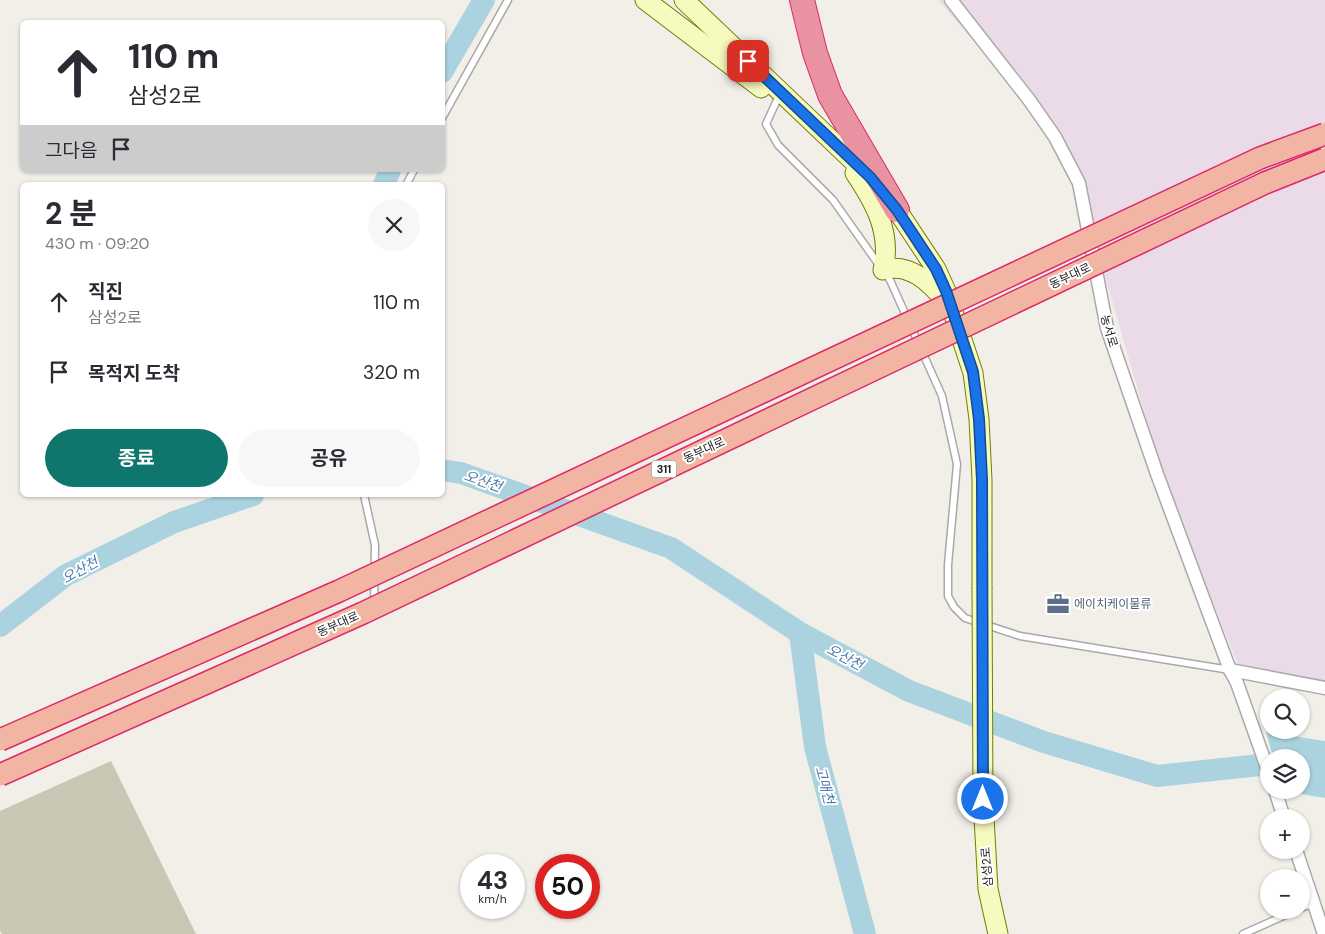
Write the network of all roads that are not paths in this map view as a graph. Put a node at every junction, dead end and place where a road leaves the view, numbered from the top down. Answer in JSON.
{"nodes":[{"id":1,"x":508,"y":0,"type":"edge"},
{"id":2,"x":645,"y":0,"type":"edge"},
{"id":3,"x":684,"y":0,"type":"edge"},
{"id":4,"x":802,"y":0,"type":"edge"},
{"id":5,"x":951,"y":0,"type":"edge"},
{"id":6,"x":777,"y":100,"type":"junction"},
{"id":7,"x":445,"y":113,"type":"edge"},
{"id":8,"x":1325,"y":134,"type":"edge"},
{"id":9,"x":835,"y":144,"type":"junction"},
{"id":10,"x":1325,"y":159,"type":"edge"},
{"id":11,"x":897,"y":210,"type":"junction"},
{"id":12,"x":883,"y":270,"type":"junction"},
{"id":13,"x":952,"y":309,"type":"junction"},
{"id":14,"x":364,"y":497,"type":"edge"},
{"id":15,"x":374,"y":614,"type":"dead end"},
{"id":16,"x":1230,"y":670,"type":"junction"},
{"id":17,"x":1325,"y":688,"type":"edge"},
{"id":18,"x":0,"y":740,"type":"edge"},
{"id":19,"x":1260,"y":749,"type":"edge"},
{"id":20,"x":0,"y":775,"type":"edge"},
{"id":21,"x":1299,"y":859,"type":"edge"},
{"id":22,"x":1314,"y":903,"type":"junction"},
{"id":23,"x":1310,"y":905,"type":"edge"},
{"id":24,"x":1322,"y":918,"type":"edge"},
{"id":25,"x":1277,"y":919,"type":"edge"},
{"id":26,"x":998,"y":934,"type":"edge"},
{"id":27,"x":1244,"y":934,"type":"edge"},
{"id":28,"x":1324,"y":934,"type":"edge"}],
"edges":[{"from":1,"to":7,"type":"lane"},
{"from":2,"to":6,"type":"main road"},
{"from":3,"to":9,"type":"main road"},
{"from":4,"to":11,"type":"highway"},
{"from":5,"to":16,"type":"street","name":"농서로"},
{"from":6,"to":9,"type":"main road"},
{"from":6,"to":12,"type":"lane"},
{"from":8,"to":18,"type":"highway","name":"동부대로","number":"311","bridge":true},
{"from":9,"to":11,"type":"main road"},
{"from":9,"to":12,"type":"main road"},
{"from":10,"to":20,"type":"highway","name":"동부대로","number":"311","bridge":true},
{"from":11,"to":13,"type":"main road"},
{"from":12,"to":13,"type":"main road"},
{"from":12,"to":16,"type":"lane"},
{"from":13,"to":26,"type":"main road","name":"삼성2로","bridge":true},
{"from":14,"to":15,"type":"lane"},
{"from":16,"to":17,"type":"street"},
{"from":16,"to":19,"type":"street","name":"농서로"},
{"from":21,"to":22,"type":"street"},
{"from":22,"to":23,"type":"lane"},
{"from":22,"to":24,"type":"street"},
{"from":24,"to":28,"type":"street"},
{"from":25,"to":27,"type":"lane"}]}
